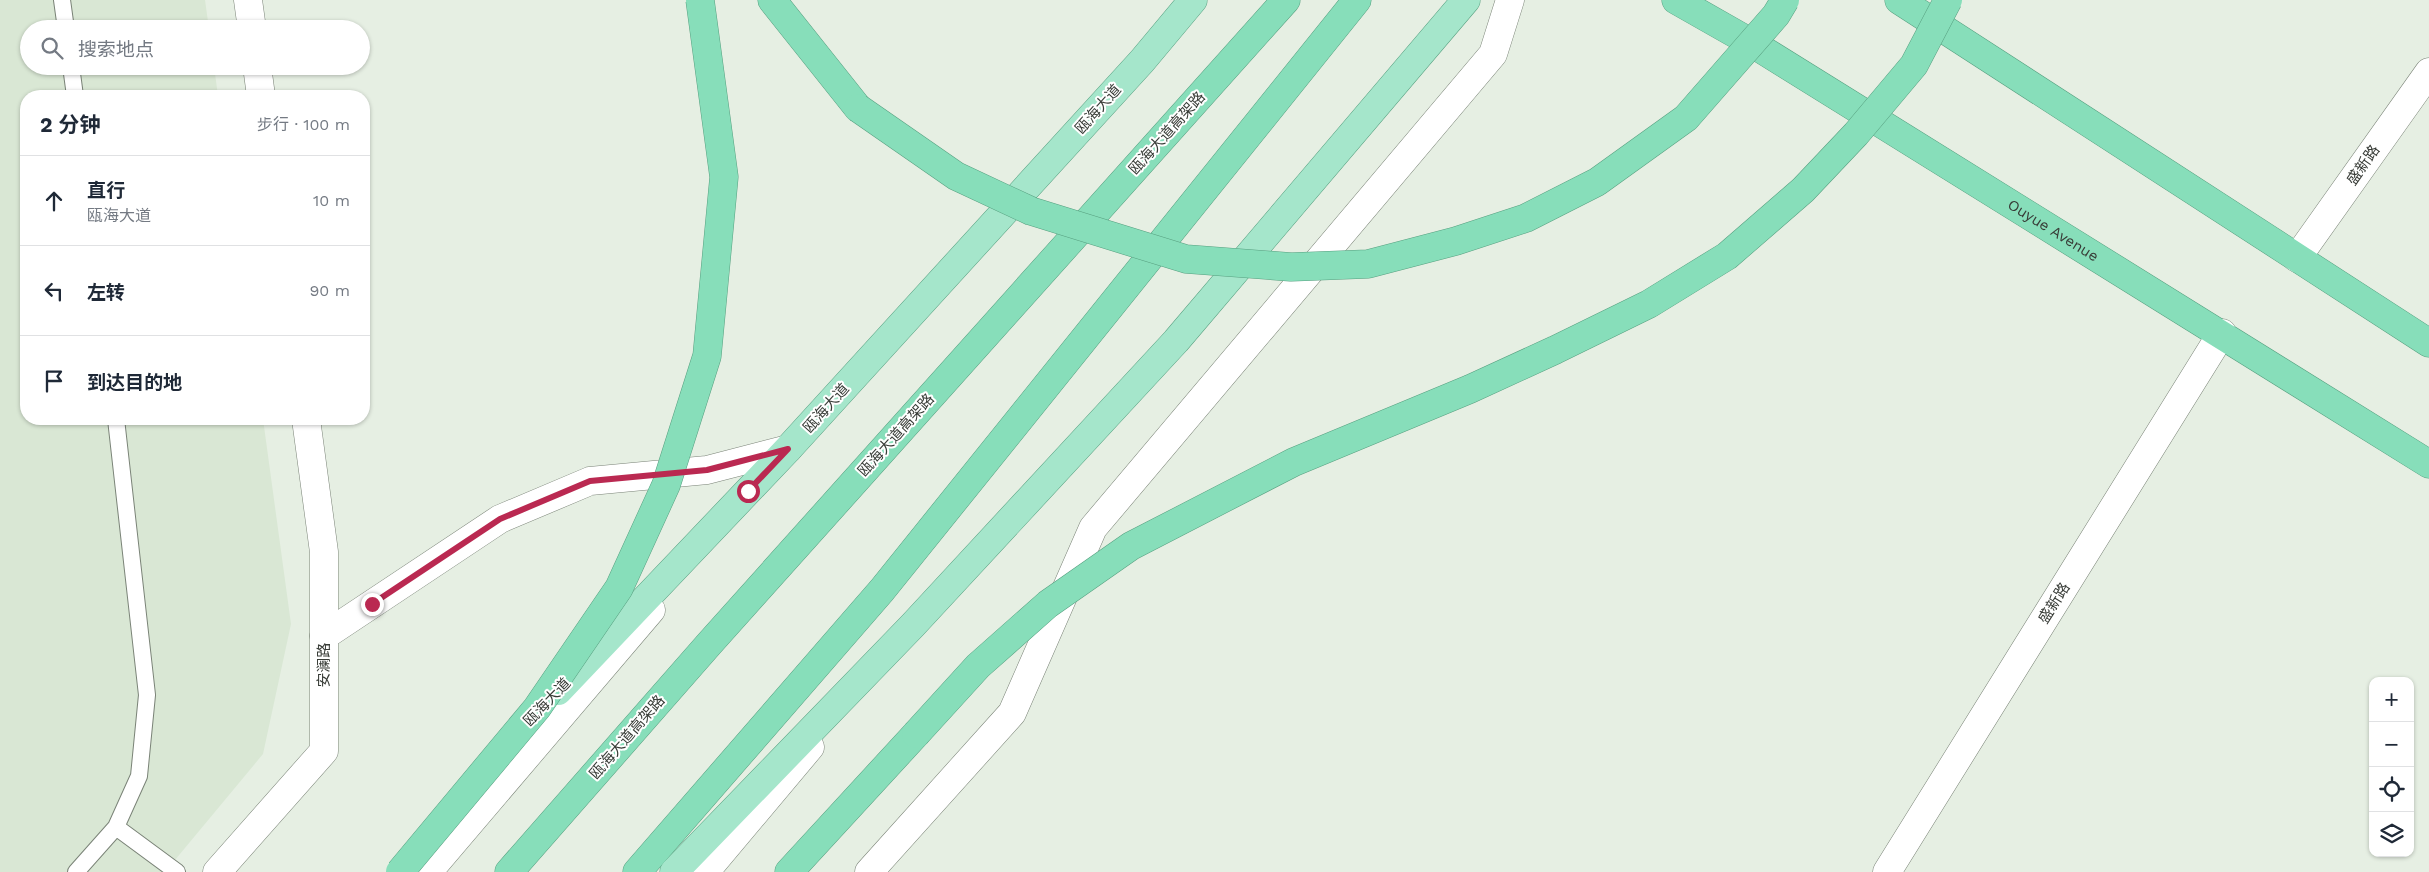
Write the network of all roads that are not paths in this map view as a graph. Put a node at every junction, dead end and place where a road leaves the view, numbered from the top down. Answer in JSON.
{"nodes":[{"id":1,"x":62,"y":0,"type":"edge"},
{"id":2,"x":248,"y":0,"type":"edge"},
{"id":3,"x":700,"y":0,"type":"edge"},
{"id":4,"x":772,"y":0,"type":"edge"},
{"id":5,"x":1193,"y":0,"type":"edge"},
{"id":6,"x":1286,"y":0,"type":"edge"},
{"id":7,"x":1357,"y":0,"type":"edge"},
{"id":8,"x":1466,"y":0,"type":"edge"},
{"id":9,"x":1510,"y":0,"type":"edge"},
{"id":10,"x":1676,"y":0,"type":"edge"},
{"id":11,"x":1785,"y":0,"type":"edge"},
{"id":12,"x":1898,"y":0,"type":"edge"},
{"id":13,"x":1948,"y":0,"type":"edge"},
{"id":14,"x":65,"y":20,"type":"edge"},
{"id":15,"x":251,"y":20,"type":"edge"},
{"id":16,"x":2429,"y":72,"type":"edge"},
{"id":17,"x":72,"y":75,"type":"edge"},
{"id":18,"x":258,"y":75,"type":"edge"},
{"id":19,"x":74,"y":90,"type":"edge"},
{"id":20,"x":260,"y":90,"type":"edge"},
{"id":21,"x":2297,"y":258,"type":"junction"},
{"id":22,"x":2222,"y":334,"type":"junction"},
{"id":23,"x":2429,"y":343,"type":"edge"},
{"id":24,"x":117,"y":425,"type":"edge"},
{"id":25,"x":307,"y":425,"type":"edge"},
{"id":26,"x":788,"y":449,"type":"junction"},
{"id":27,"x":2429,"y":464,"type":"edge"},
{"id":28,"x":913,"y":625,"type":"junction"},
{"id":29,"x":324,"y":636,"type":"junction"},
{"id":30,"x":116,"y":827,"type":"junction"},
{"id":31,"x":76,"y":872,"type":"edge"},
{"id":32,"x":177,"y":872,"type":"edge"},
{"id":33,"x":217,"y":872,"type":"edge"},
{"id":34,"x":386,"y":872,"type":"edge"},
{"id":35,"x":400,"y":872,"type":"edge"},
{"id":36,"x":428,"y":872,"type":"edge"},
{"id":37,"x":509,"y":872,"type":"edge"},
{"id":38,"x":637,"y":872,"type":"edge"},
{"id":39,"x":674,"y":872,"type":"edge"},
{"id":40,"x":705,"y":872,"type":"edge"},
{"id":41,"x":789,"y":872,"type":"edge"},
{"id":42,"x":869,"y":872,"type":"edge"},
{"id":43,"x":1887,"y":872,"type":"edge"}],
"edges":[{"from":1,"to":14,"type":"lane"},
{"from":2,"to":15,"type":"main road"},
{"from":3,"to":35,"type":"highway","bridge":true},
{"from":4,"to":11,"type":"highway","bridge":true},
{"from":5,"to":26,"type":"main road","name":"瓯海大道"},
{"from":6,"to":37,"type":"highway","name":"瓯海大道高架路"},
{"from":7,"to":38,"type":"highway"},
{"from":8,"to":28,"type":"main road"},
{"from":9,"to":42,"type":"main road"},
{"from":10,"to":22,"type":"highway","name":"Ouyue Avenue"},
{"from":12,"to":21,"type":"highway"},
{"from":13,"to":41,"type":"highway","bridge":true},
{"from":16,"to":21,"type":"main road","name":"盛新路"},
{"from":17,"to":19,"type":"lane"},
{"from":18,"to":20,"type":"main road"},
{"from":21,"to":23,"type":"highway"},
{"from":22,"to":27,"type":"highway","name":"Ouyue Avenue"},
{"from":22,"to":43,"type":"main road","name":"盛新路"},
{"from":24,"to":30,"type":"lane"},
{"from":25,"to":29,"type":"main road","name":"安澜路"},
{"from":26,"to":29,"type":"main road"},
{"from":26,"to":34,"type":"main road","name":"瓯海大道"},
{"from":26,"to":36,"type":"main road"},
{"from":28,"to":39,"type":"main road"},
{"from":28,"to":40,"type":"main road"},
{"from":29,"to":33,"type":"main road","name":"安澜路"},
{"from":30,"to":31,"type":"lane"},
{"from":30,"to":32,"type":"lane"}]}
